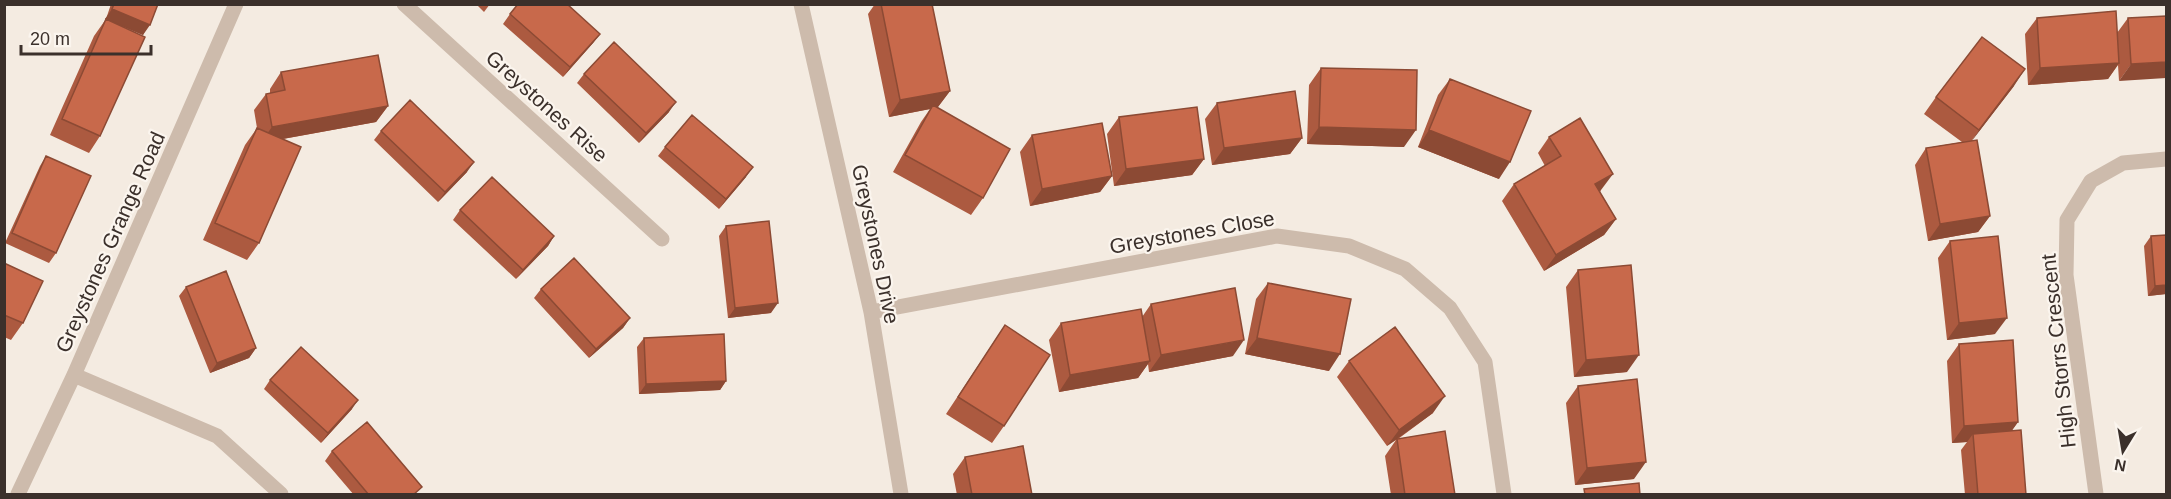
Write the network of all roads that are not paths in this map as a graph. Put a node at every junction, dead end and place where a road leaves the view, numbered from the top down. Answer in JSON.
{"nodes":[{"id":1,"x":236,"y":4,"type":"edge"},
{"id":2,"x":404,"y":4,"type":"edge"},
{"id":3,"x":801,"y":4,"type":"edge"},
{"id":4,"x":2166,"y":159,"type":"edge"},
{"id":5,"x":662,"y":239,"type":"dead end"},
{"id":6,"x":871,"y":312,"type":"junction"},
{"id":7,"x":74,"y":375,"type":"junction"},
{"id":8,"x":18,"y":495,"type":"edge"},
{"id":9,"x":281,"y":495,"type":"edge"},
{"id":10,"x":901,"y":495,"type":"edge"},
{"id":11,"x":1504,"y":495,"type":"edge"},
{"id":12,"x":2096,"y":495,"type":"edge"}],
"edges":[{"from":1,"to":7,"type":"street","name":"Greystones Grange Road"},
{"from":2,"to":5,"type":"street","name":"Greystones Rise"},
{"from":3,"to":6,"type":"street","name":"Greystones Drive"},
{"from":4,"to":12,"type":"street","name":"High Storrs Crescent"},
{"from":6,"to":10,"type":"street","name":"Greystones Drive"},
{"from":6,"to":11,"type":"street","name":"Greystones Close"},
{"from":7,"to":8,"type":"street","name":"Greystones Grange Road"},
{"from":7,"to":9,"type":"street"}]}
